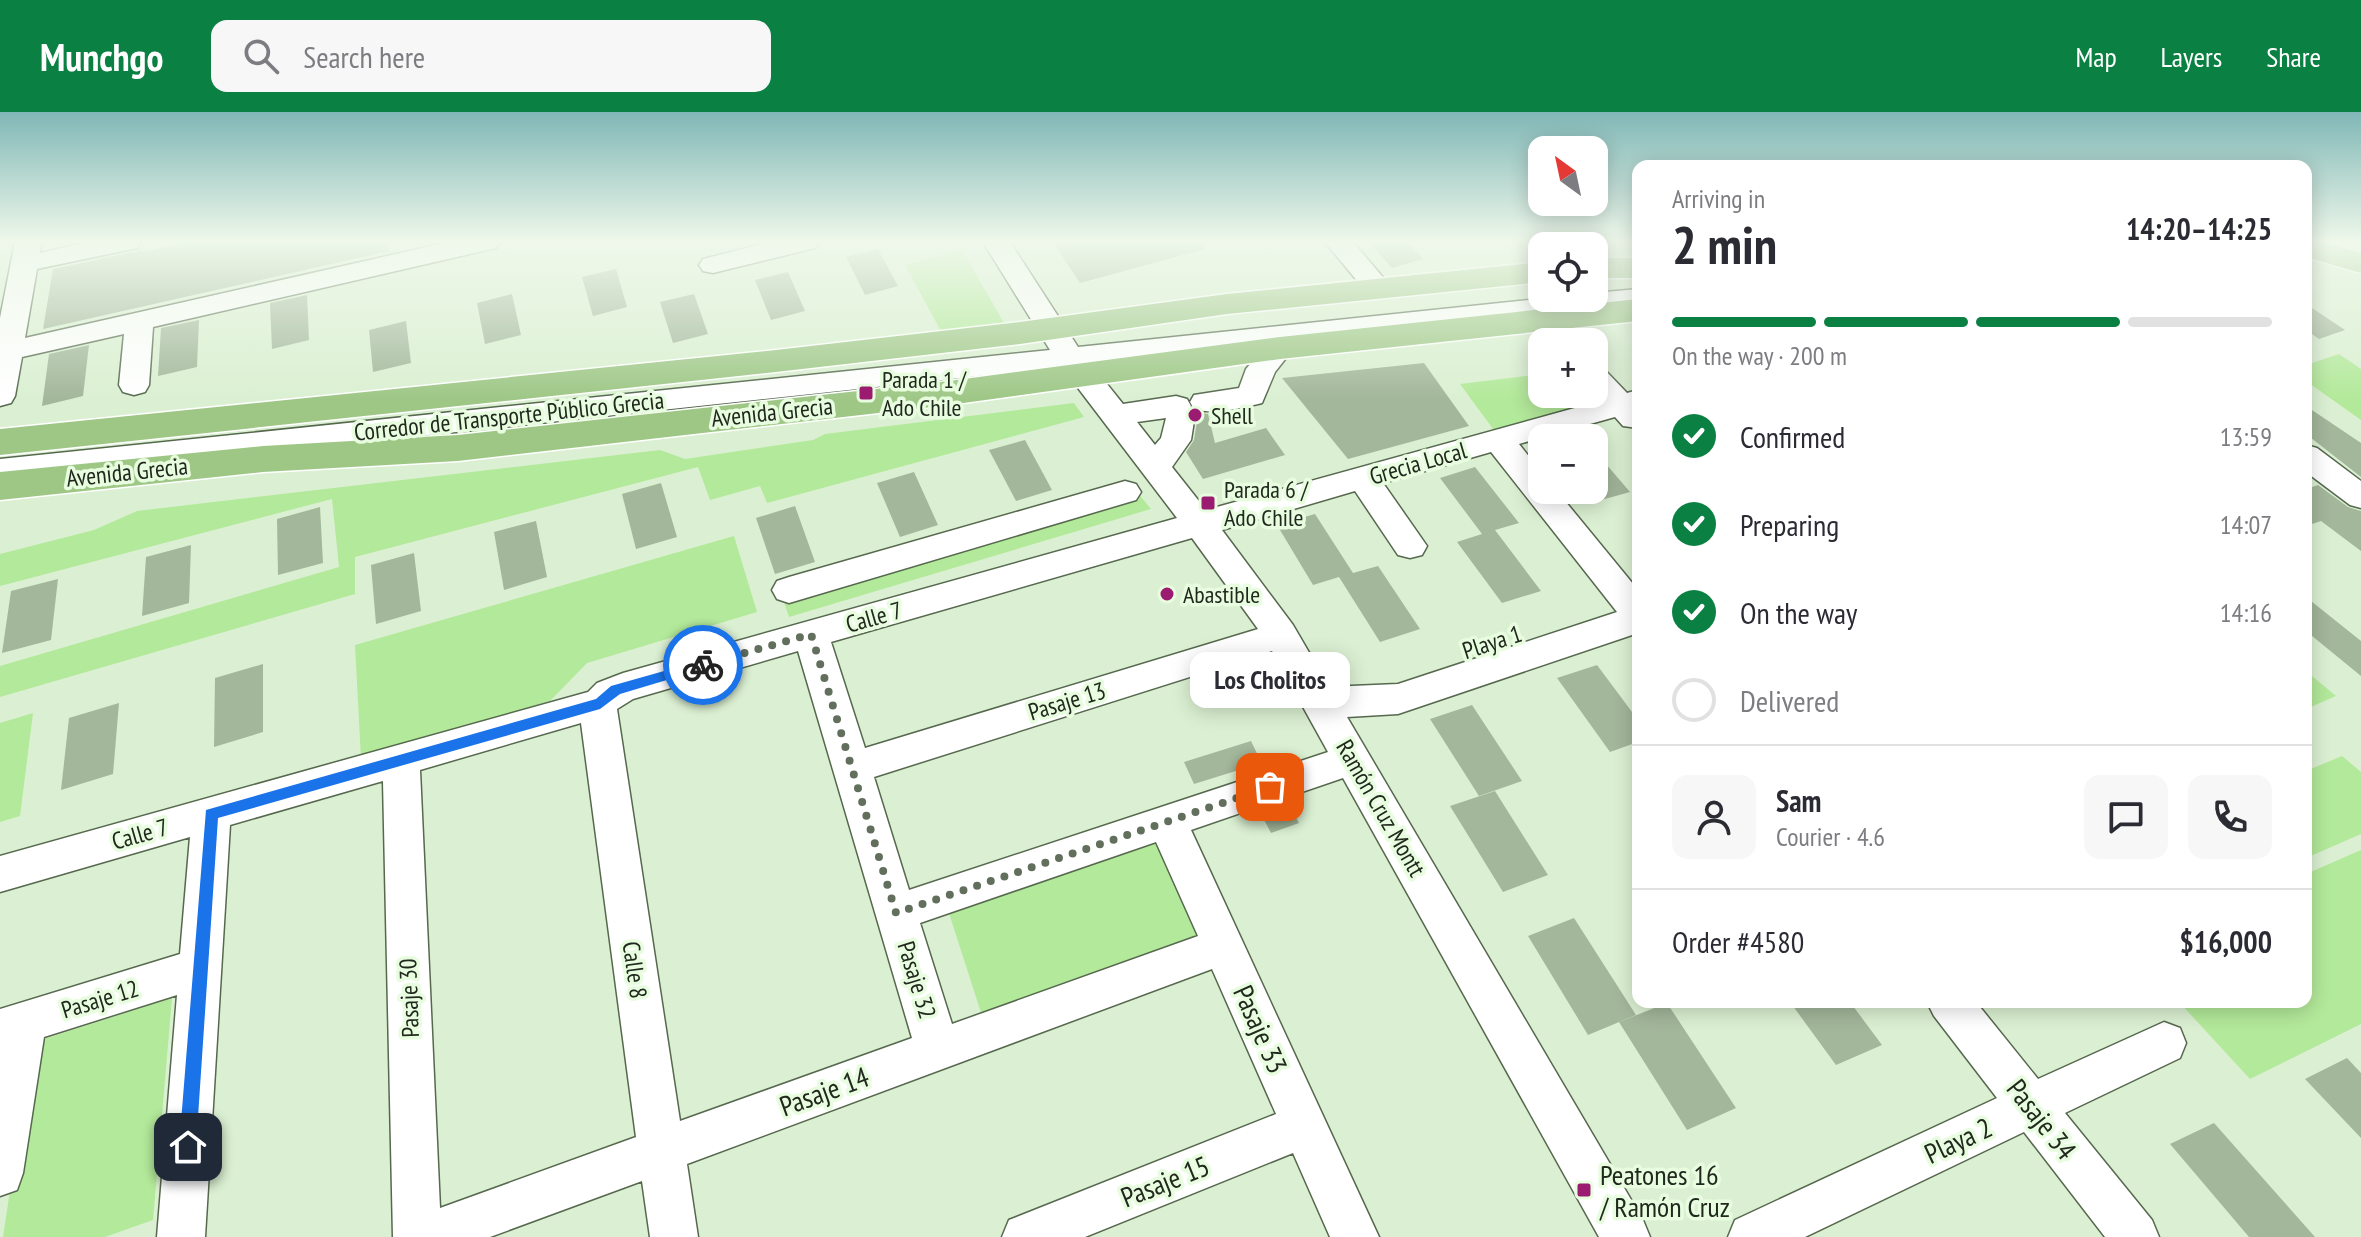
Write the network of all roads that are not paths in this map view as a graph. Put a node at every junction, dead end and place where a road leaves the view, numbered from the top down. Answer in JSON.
{"nodes":[{"id":1,"x":19,"y":294,"type":"edge"},
{"id":2,"x":256,"y":294,"type":"edge"},
{"id":3,"x":1029,"y":294,"type":"edge"},
{"id":4,"x":1317,"y":294,"type":"edge"},
{"id":5,"x":1632,"y":298,"type":"edge"},
{"id":6,"x":1632,"y":311,"type":"edge"},
{"id":7,"x":1549,"y":319,"type":"edge"},
{"id":8,"x":139,"y":321,"type":"junction"},
{"id":9,"x":1280,"y":348,"type":"junction"},
{"id":10,"x":9,"y":351,"type":"junction"},
{"id":11,"x":1065,"y":351,"type":"junction"},
{"id":12,"x":1139,"y":365,"type":"junction"},
{"id":13,"x":134,"y":385,"type":"dead end"},
{"id":14,"x":1608,"y":388,"type":"edge"},
{"id":15,"x":0,"y":396,"type":"edge"},
{"id":16,"x":1185,"y":408,"type":"junction"},
{"id":17,"x":1632,"y":409,"type":"edge"},
{"id":18,"x":1113,"y":416,"type":"junction"},
{"id":19,"x":1498,"y":440,"type":"junction"},
{"id":20,"x":0,"y":442,"type":"edge"},
{"id":21,"x":0,"y":459,"type":"edge"},
{"id":22,"x":2312,"y":460,"type":"edge"},
{"id":23,"x":0,"y":470,"type":"edge"},
{"id":24,"x":1363,"y":478,"type":"junction"},
{"id":25,"x":1139,"y":480,"type":"junction"},
{"id":26,"x":0,"y":486,"type":"edge"},
{"id":27,"x":2361,"y":497,"type":"edge"},
{"id":28,"x":1012,"y":525,"type":"junction"},
{"id":29,"x":1198,"y":525,"type":"junction"},
{"id":30,"x":1410,"y":546,"type":"dead end"},
{"id":31,"x":1034,"y":571,"type":"junction"},
{"id":32,"x":789,"y":590,"type":"dead end"},
{"id":33,"x":1632,"y":602,"type":"edge"},
{"id":34,"x":1632,"y":607,"type":"edge"},
{"id":35,"x":811,"y":634,"type":"junction"},
{"id":36,"x":1281,"y":635,"type":"junction"},
{"id":37,"x":600,"y":703,"type":"junction"},
{"id":38,"x":1338,"y":705,"type":"junction"},
{"id":39,"x":1353,"y":759,"type":"junction"},
{"id":40,"x":401,"y":760,"type":"junction"},
{"id":41,"x":852,"y":768,"type":"junction"},
{"id":42,"x":211,"y":814,"type":"junction"},
{"id":43,"x":1167,"y":822,"type":"junction"},
{"id":44,"x":0,"y":874,"type":"edge"},
{"id":45,"x":896,"y":913,"type":"junction"},
{"id":46,"x":1223,"y":946,"type":"junction"},
{"id":47,"x":200,"y":968,"type":"junction"},
{"id":48,"x":1954,"y":1008,"type":"edge"},
{"id":49,"x":12,"y":1026,"type":"edge"},
{"id":50,"x":2164,"y":1043,"type":"dead end"},
{"id":51,"x":938,"y":1050,"type":"junction"},
{"id":52,"x":2032,"y":1106,"type":"junction"},
{"id":53,"x":1305,"y":1125,"type":"junction"},
{"id":54,"x":662,"y":1151,"type":"junction"},
{"id":55,"x":0,"y":1173,"type":"edge"},
{"id":56,"x":1624,"y":1236,"type":"edge"},
{"id":57,"x":181,"y":1237,"type":"edge"},
{"id":58,"x":417,"y":1237,"type":"edge"},
{"id":59,"x":425,"y":1237,"type":"edge"},
{"id":60,"x":674,"y":1237,"type":"edge"},
{"id":61,"x":1026,"y":1237,"type":"edge"},
{"id":62,"x":1355,"y":1237,"type":"edge"},
{"id":63,"x":1752,"y":1237,"type":"edge"},
{"id":64,"x":2135,"y":1237,"type":"edge"}],
"edges":[{"from":1,"to":10,"type":"street"},
{"from":2,"to":8,"type":"street"},
{"from":3,"to":11,"type":"street","name":"Ramón Cruz Montt"},
{"from":4,"to":11,"type":"main road","name":"Avenida Grecia"},
{"from":5,"to":11,"type":"street","name":"Corredor de Transporte Público Grecia"},
{"from":6,"to":7,"type":"main road","name":"Avenida Grecia"},
{"from":7,"to":9,"type":"main road","name":"Avenida Grecia"},
{"from":7,"to":11,"type":"street","name":"Corredor de Transporte Público Grecia"},
{"from":8,"to":10,"type":"street"},
{"from":8,"to":13,"type":"street"},
{"from":9,"to":12,"type":"main road","name":"Avenida Grecia"},
{"from":9,"to":16,"type":"street"},
{"from":10,"to":15,"type":"street"},
{"from":11,"to":12,"type":"main road","name":"Avenida Grecia"},
{"from":11,"to":18,"type":"street","name":"Ramón Cruz Montt"},
{"from":11,"to":20,"type":"main road","name":"Avenida Grecia"},
{"from":11,"to":21,"type":"street","name":"Corredor de Transporte Público Grecia"},
{"from":11,"to":23,"type":"street","name":"Corredor de Transporte Público Grecia"},
{"from":11,"to":26,"type":"main road","name":"Avenida Grecia"},
{"from":12,"to":16,"type":"street"},
{"from":14,"to":17,"type":"street"},
{"from":16,"to":18,"type":"street"},
{"from":16,"to":25,"type":"street"},
{"from":17,"to":19,"type":"street","name":"Grecia Local"},
{"from":18,"to":25,"type":"street","name":"Ramón Cruz Montt"},
{"from":19,"to":24,"type":"street","name":"Grecia Local"},
{"from":19,"to":33,"type":"street"},
{"from":22,"to":27,"type":"street"},
{"from":24,"to":29,"type":"street","name":"Grecia Local"},
{"from":24,"to":30,"type":"street"},
{"from":25,"to":28,"type":"street"},
{"from":25,"to":29,"type":"street","name":"Ramón Cruz Montt"},
{"from":28,"to":31,"type":"street"},
{"from":28,"to":32,"type":"street"},
{"from":29,"to":31,"type":"street","name":"Calle 7"},
{"from":29,"to":36,"type":"street","name":"Ramón Cruz Montt"},
{"from":31,"to":35,"type":"street","name":"Calle 7"},
{"from":34,"to":38,"type":"street","name":"Playa 1"},
{"from":35,"to":37,"type":"street","name":"Calle 7"},
{"from":35,"to":41,"type":"street","name":"Pasaje 32"},
{"from":36,"to":38,"type":"street","name":"Ramón Cruz Montt"},
{"from":36,"to":41,"type":"street","name":"Pasaje 13"},
{"from":37,"to":40,"type":"street","name":"Calle 7"},
{"from":37,"to":54,"type":"street","name":"Calle 8"},
{"from":38,"to":39,"type":"street","name":"Ramón Cruz Montt"},
{"from":39,"to":43,"type":"street"},
{"from":39,"to":56,"type":"street","name":"Ramón Cruz Montt"},
{"from":40,"to":42,"type":"street","name":"Calle 7"},
{"from":40,"to":58,"type":"street","name":"Pasaje 30"},
{"from":41,"to":45,"type":"street","name":"Pasaje 32"},
{"from":42,"to":44,"type":"street","name":"Calle 7"},
{"from":42,"to":47,"type":"street"},
{"from":43,"to":45,"type":"street"},
{"from":43,"to":46,"type":"street","name":"Pasaje 33"},
{"from":45,"to":51,"type":"street","name":"Pasaje 32"},
{"from":46,"to":51,"type":"street","name":"Pasaje 14"},
{"from":46,"to":53,"type":"street","name":"Pasaje 33"},
{"from":47,"to":49,"type":"street","name":"Pasaje 12"},
{"from":47,"to":57,"type":"street"},
{"from":48,"to":52,"type":"street","name":"Pasaje 34"},
{"from":49,"to":55,"type":"street"},
{"from":50,"to":52,"type":"street","name":"Playa 2"},
{"from":51,"to":54,"type":"street","name":"Pasaje 14"},
{"from":52,"to":63,"type":"street","name":"Playa 2"},
{"from":52,"to":64,"type":"street","name":"Pasaje 34"},
{"from":53,"to":61,"type":"street","name":"Pasaje 15"},
{"from":53,"to":62,"type":"street","name":"Pasaje 33"},
{"from":54,"to":59,"type":"street","name":"Pasaje 14"},
{"from":54,"to":60,"type":"street","name":"Calle 8"}]}
